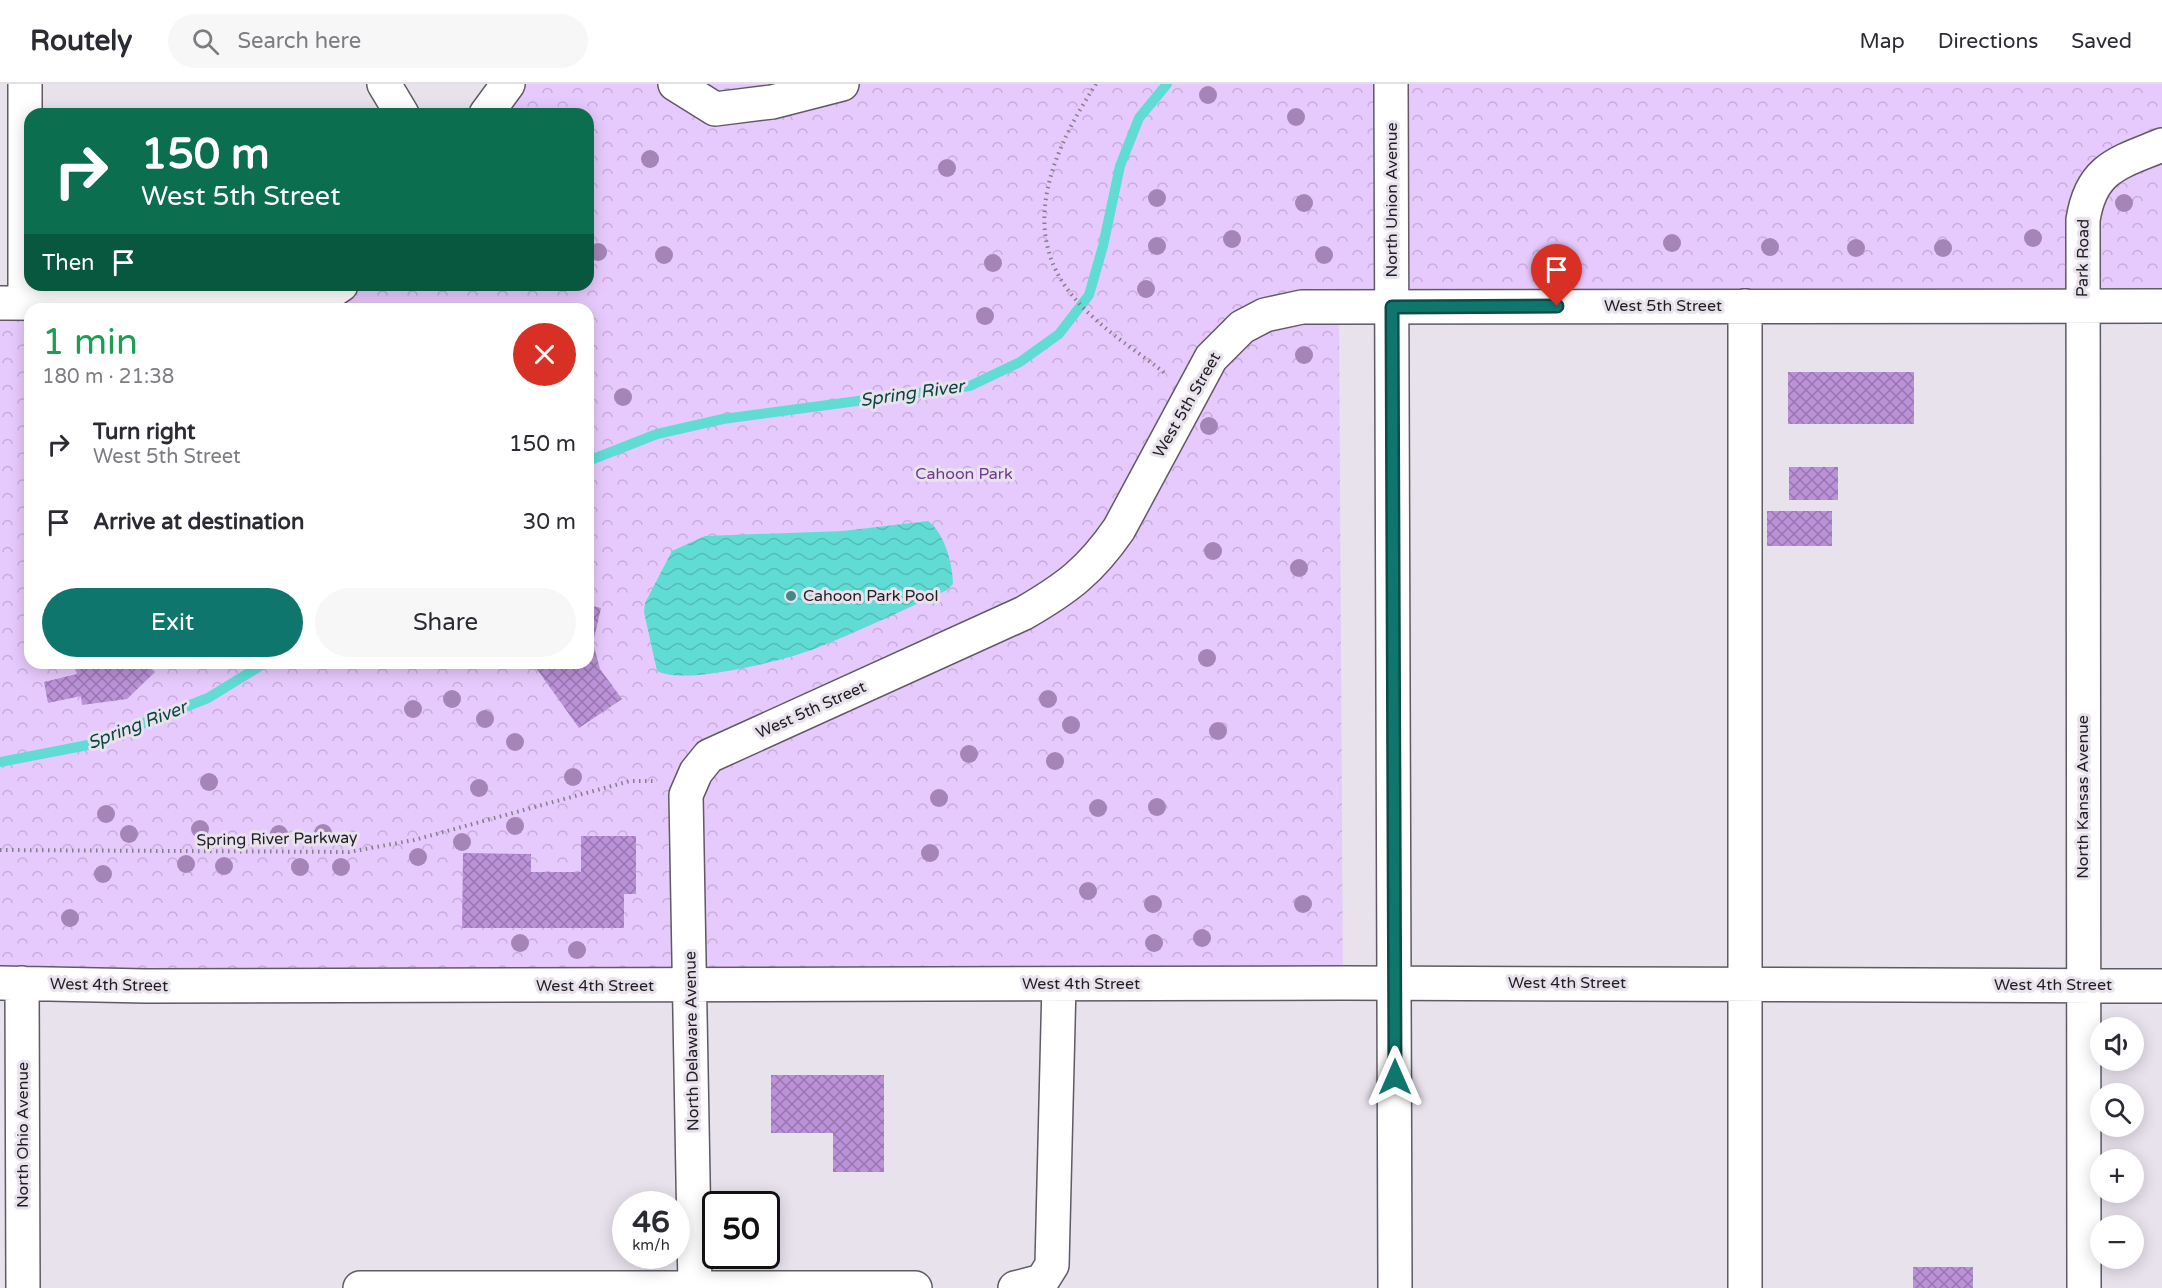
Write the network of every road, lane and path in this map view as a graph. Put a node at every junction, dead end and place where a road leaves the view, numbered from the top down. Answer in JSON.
{"nodes":[{"id":1,"x":25,"y":84,"type":"edge"},
{"id":2,"x":384,"y":84,"type":"edge"},
{"id":3,"x":508,"y":84,"type":"edge"},
{"id":4,"x":675,"y":84,"type":"edge"},
{"id":5,"x":843,"y":84,"type":"edge"},
{"id":6,"x":1096,"y":84,"type":"edge"},
{"id":7,"x":1391,"y":84,"type":"edge"},
{"id":8,"x":713,"y":96,"type":"edge"},
{"id":9,"x":398,"y":108,"type":"edge"},
{"id":10,"x":490,"y":108,"type":"edge"},
{"id":11,"x":2162,"y":145,"type":"edge"},
{"id":12,"x":328,"y":291,"type":"edge"},
{"id":13,"x":12,"y":303,"type":"edge"},
{"id":14,"x":267,"y":303,"type":"edge"},
{"id":15,"x":1745,"y":306,"type":"junction"},
{"id":16,"x":2083,"y":306,"type":"junction"},
{"id":17,"x":2162,"y":306,"type":"edge"},
{"id":18,"x":1392,"y":307,"type":"junction"},
{"id":19,"x":1191,"y":392,"type":"junction"},
{"id":20,"x":686,"y":795,"type":"junction"},
{"id":21,"x":0,"y":850,"type":"edge"},
{"id":22,"x":11,"y":983,"type":"edge"},
{"id":23,"x":1395,"y":983,"type":"junction"},
{"id":24,"x":1059,"y":984,"type":"junction"},
{"id":25,"x":1745,"y":984,"type":"junction"},
{"id":26,"x":691,"y":986,"type":"junction"},
{"id":27,"x":2083,"y":986,"type":"junction"},
{"id":28,"x":2162,"y":986,"type":"edge"},
{"id":29,"x":1035,"y":1286,"type":"edge"},
{"id":30,"x":695,"y":1287,"type":"edge"},
{"id":31,"x":23,"y":1288,"type":"edge"},
{"id":32,"x":360,"y":1288,"type":"edge"},
{"id":33,"x":915,"y":1288,"type":"edge"},
{"id":34,"x":1395,"y":1288,"type":"edge"},
{"id":35,"x":1745,"y":1288,"type":"edge"},
{"id":36,"x":2084,"y":1288,"type":"edge"}],
"edges":[{"from":1,"to":13,"type":"street"},
{"from":2,"to":9,"type":"street"},
{"from":3,"to":10,"type":"street"},
{"from":4,"to":8,"type":"street"},
{"from":5,"to":8,"type":"street"},
{"from":6,"to":19,"type":"path"},
{"from":7,"to":18,"type":"street","name":"North Union Avenue"},
{"from":11,"to":16,"type":"street","name":"Park Road"},
{"from":12,"to":14,"type":"street"},
{"from":15,"to":16,"type":"street","name":"West 5th Street"},
{"from":15,"to":18,"type":"street","name":"West 5th Street"},
{"from":15,"to":25,"type":"street"},
{"from":16,"to":17,"type":"street","name":"West 5th Street"},
{"from":16,"to":27,"type":"street","name":"North Kansas Avenue"},
{"from":18,"to":19,"type":"street","name":"West 5th Street"},
{"from":18,"to":23,"type":"street","name":"North Union Avenue"},
{"from":19,"to":20,"type":"street","name":"West 5th Street"},
{"from":20,"to":21,"type":"path","name":"Spring River Parkway"},
{"from":20,"to":26,"type":"street","name":"North Delaware Avenue"},
{"from":22,"to":26,"type":"street","name":"West 4th Street"},
{"from":22,"to":31,"type":"street","name":"North Ohio Avenue"},
{"from":23,"to":24,"type":"street","name":"West 4th Street"},
{"from":23,"to":25,"type":"street","name":"West 4th Street"},
{"from":23,"to":34,"type":"street","name":"North Union Avenue"},
{"from":24,"to":26,"type":"street","name":"West 4th Street"},
{"from":24,"to":29,"type":"street"},
{"from":25,"to":27,"type":"street","name":"West 4th Street"},
{"from":25,"to":35,"type":"street"},
{"from":26,"to":30,"type":"street","name":"North Delaware Avenue"},
{"from":27,"to":28,"type":"street","name":"West 4th Street"},
{"from":27,"to":36,"type":"street","name":"North Kansas Avenue"},
{"from":30,"to":32,"type":"street"},
{"from":30,"to":33,"type":"street"}]}
